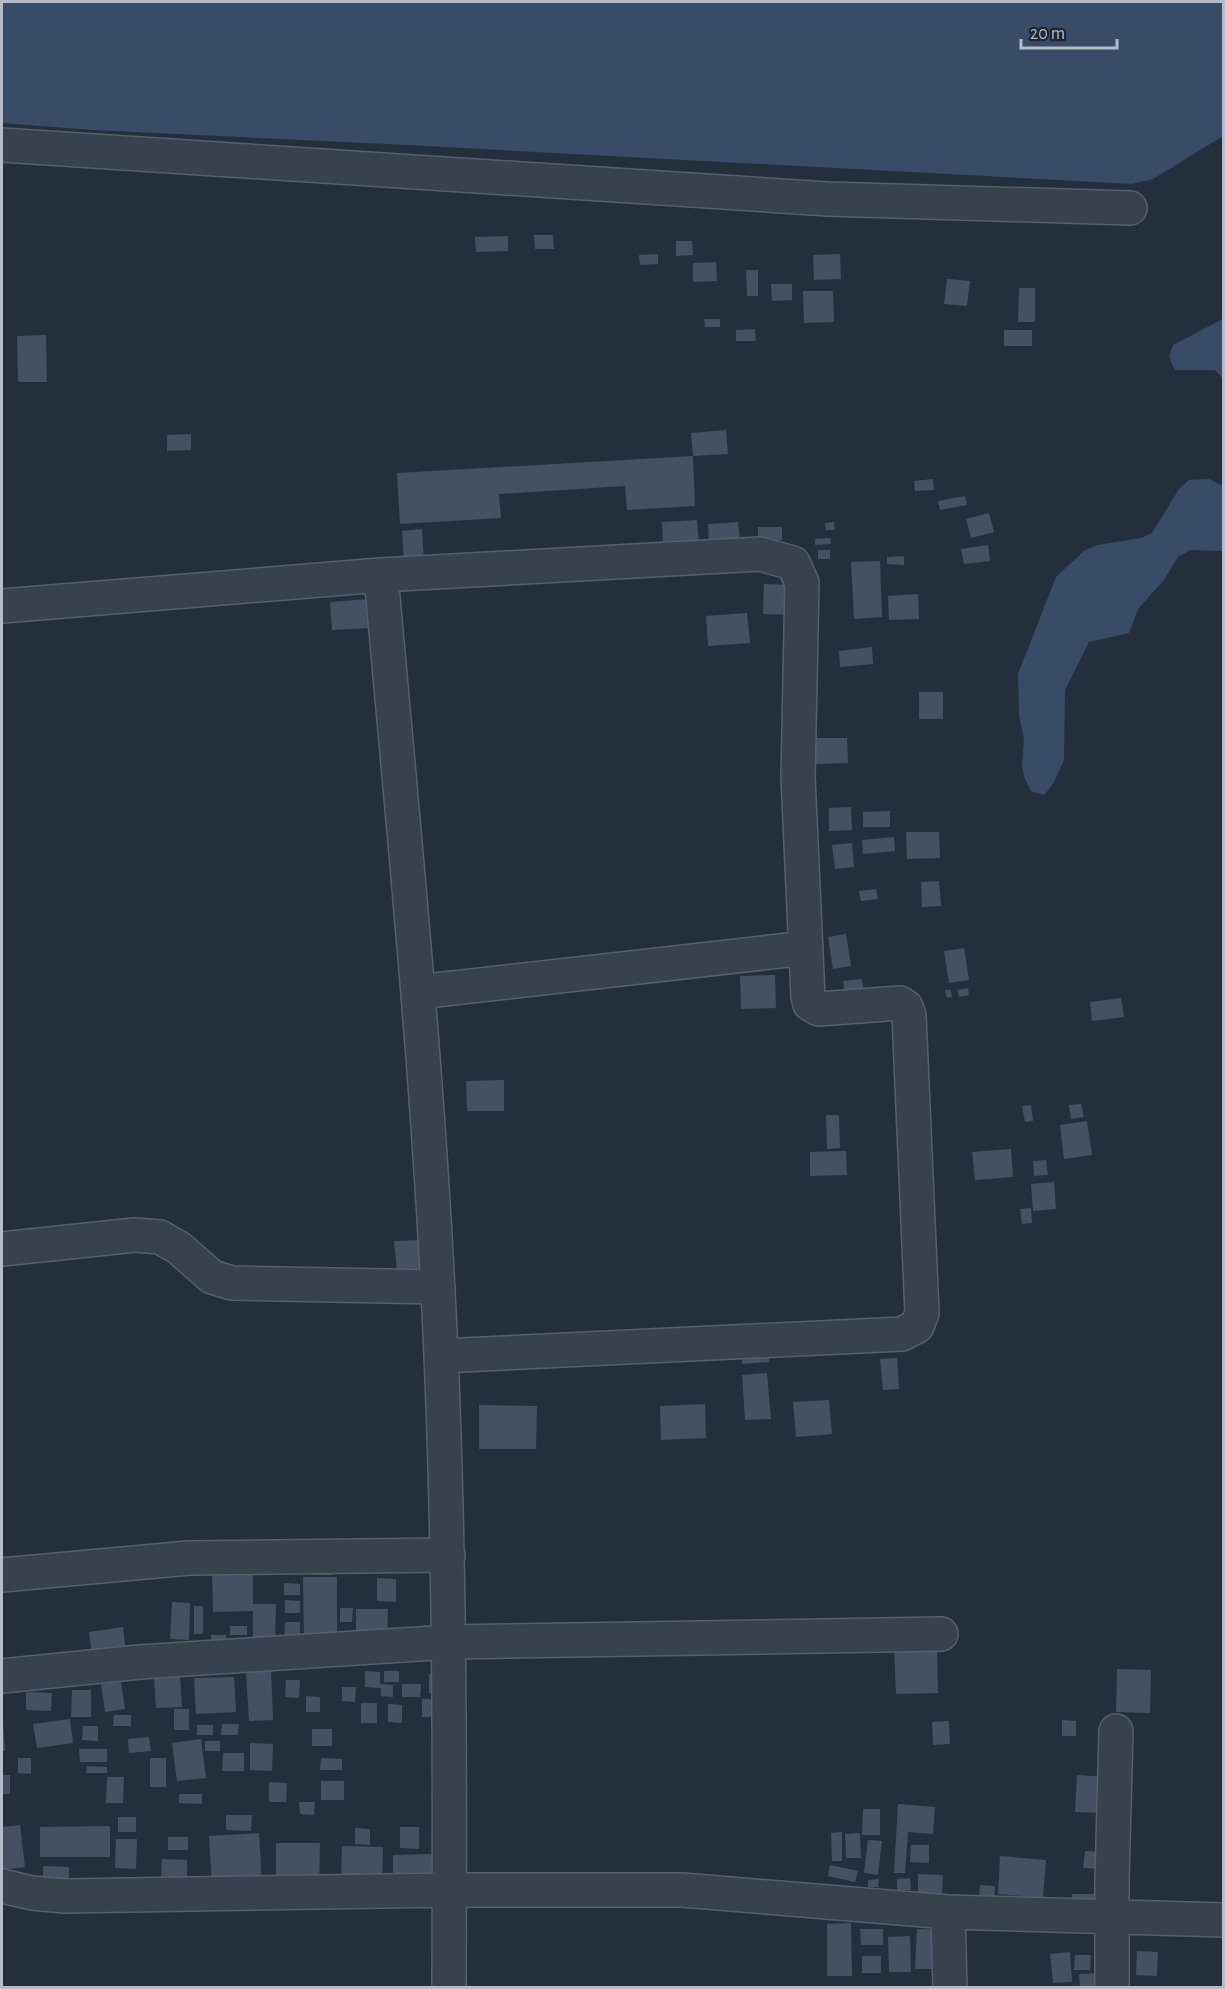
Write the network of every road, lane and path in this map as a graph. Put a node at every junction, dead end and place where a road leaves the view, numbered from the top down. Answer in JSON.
{"nodes":[{"id":1,"x":2,"y":145,"type":"edge"},
{"id":2,"x":1130,"y":208,"type":"dead end"},
{"id":3,"x":381,"y":575,"type":"junction"},
{"id":4,"x":2,"y":606,"type":"edge"},
{"id":5,"x":806,"y":948,"type":"junction"},
{"id":6,"x":418,"y":992,"type":"junction"},
{"id":7,"x":2,"y":1249,"type":"edge"},
{"id":8,"x":438,"y":1287,"type":"junction"},
{"id":9,"x":441,"y":1356,"type":"junction"},
{"id":10,"x":448,"y":1555,"type":"junction"},
{"id":11,"x":2,"y":1575,"type":"edge"},
{"id":12,"x":941,"y":1634,"type":"dead end"},
{"id":13,"x":449,"y":1642,"type":"junction"},
{"id":14,"x":2,"y":1676,"type":"edge"},
{"id":15,"x":1116,"y":1731,"type":"dead end"},
{"id":16,"x":2,"y":1886,"type":"edge"},
{"id":17,"x":449,"y":1890,"type":"junction"},
{"id":18,"x":948,"y":1912,"type":"junction"},
{"id":19,"x":1112,"y":1918,"type":"junction"},
{"id":20,"x":1224,"y":1920,"type":"edge"},
{"id":21,"x":449,"y":1988,"type":"edge"},
{"id":22,"x":950,"y":1988,"type":"edge"},
{"id":23,"x":1112,"y":1988,"type":"edge"}],
"edges":[{"from":1,"to":2,"type":"street"},
{"from":3,"to":4,"type":"street"},
{"from":3,"to":5,"type":"street"},
{"from":3,"to":6,"type":"street"},
{"from":5,"to":6,"type":"street"},
{"from":5,"to":9,"type":"street"},
{"from":6,"to":8,"type":"street"},
{"from":7,"to":8,"type":"street"},
{"from":8,"to":9,"type":"street"},
{"from":9,"to":10,"type":"street"},
{"from":10,"to":11,"type":"street"},
{"from":10,"to":13,"type":"street"},
{"from":12,"to":13,"type":"street"},
{"from":13,"to":14,"type":"street"},
{"from":13,"to":17,"type":"street"},
{"from":15,"to":19,"type":"street"},
{"from":16,"to":17,"type":"street"},
{"from":17,"to":18,"type":"street"},
{"from":17,"to":21,"type":"street"},
{"from":18,"to":19,"type":"street"},
{"from":18,"to":22,"type":"street"},
{"from":19,"to":20,"type":"street"},
{"from":19,"to":23,"type":"street"}]}
